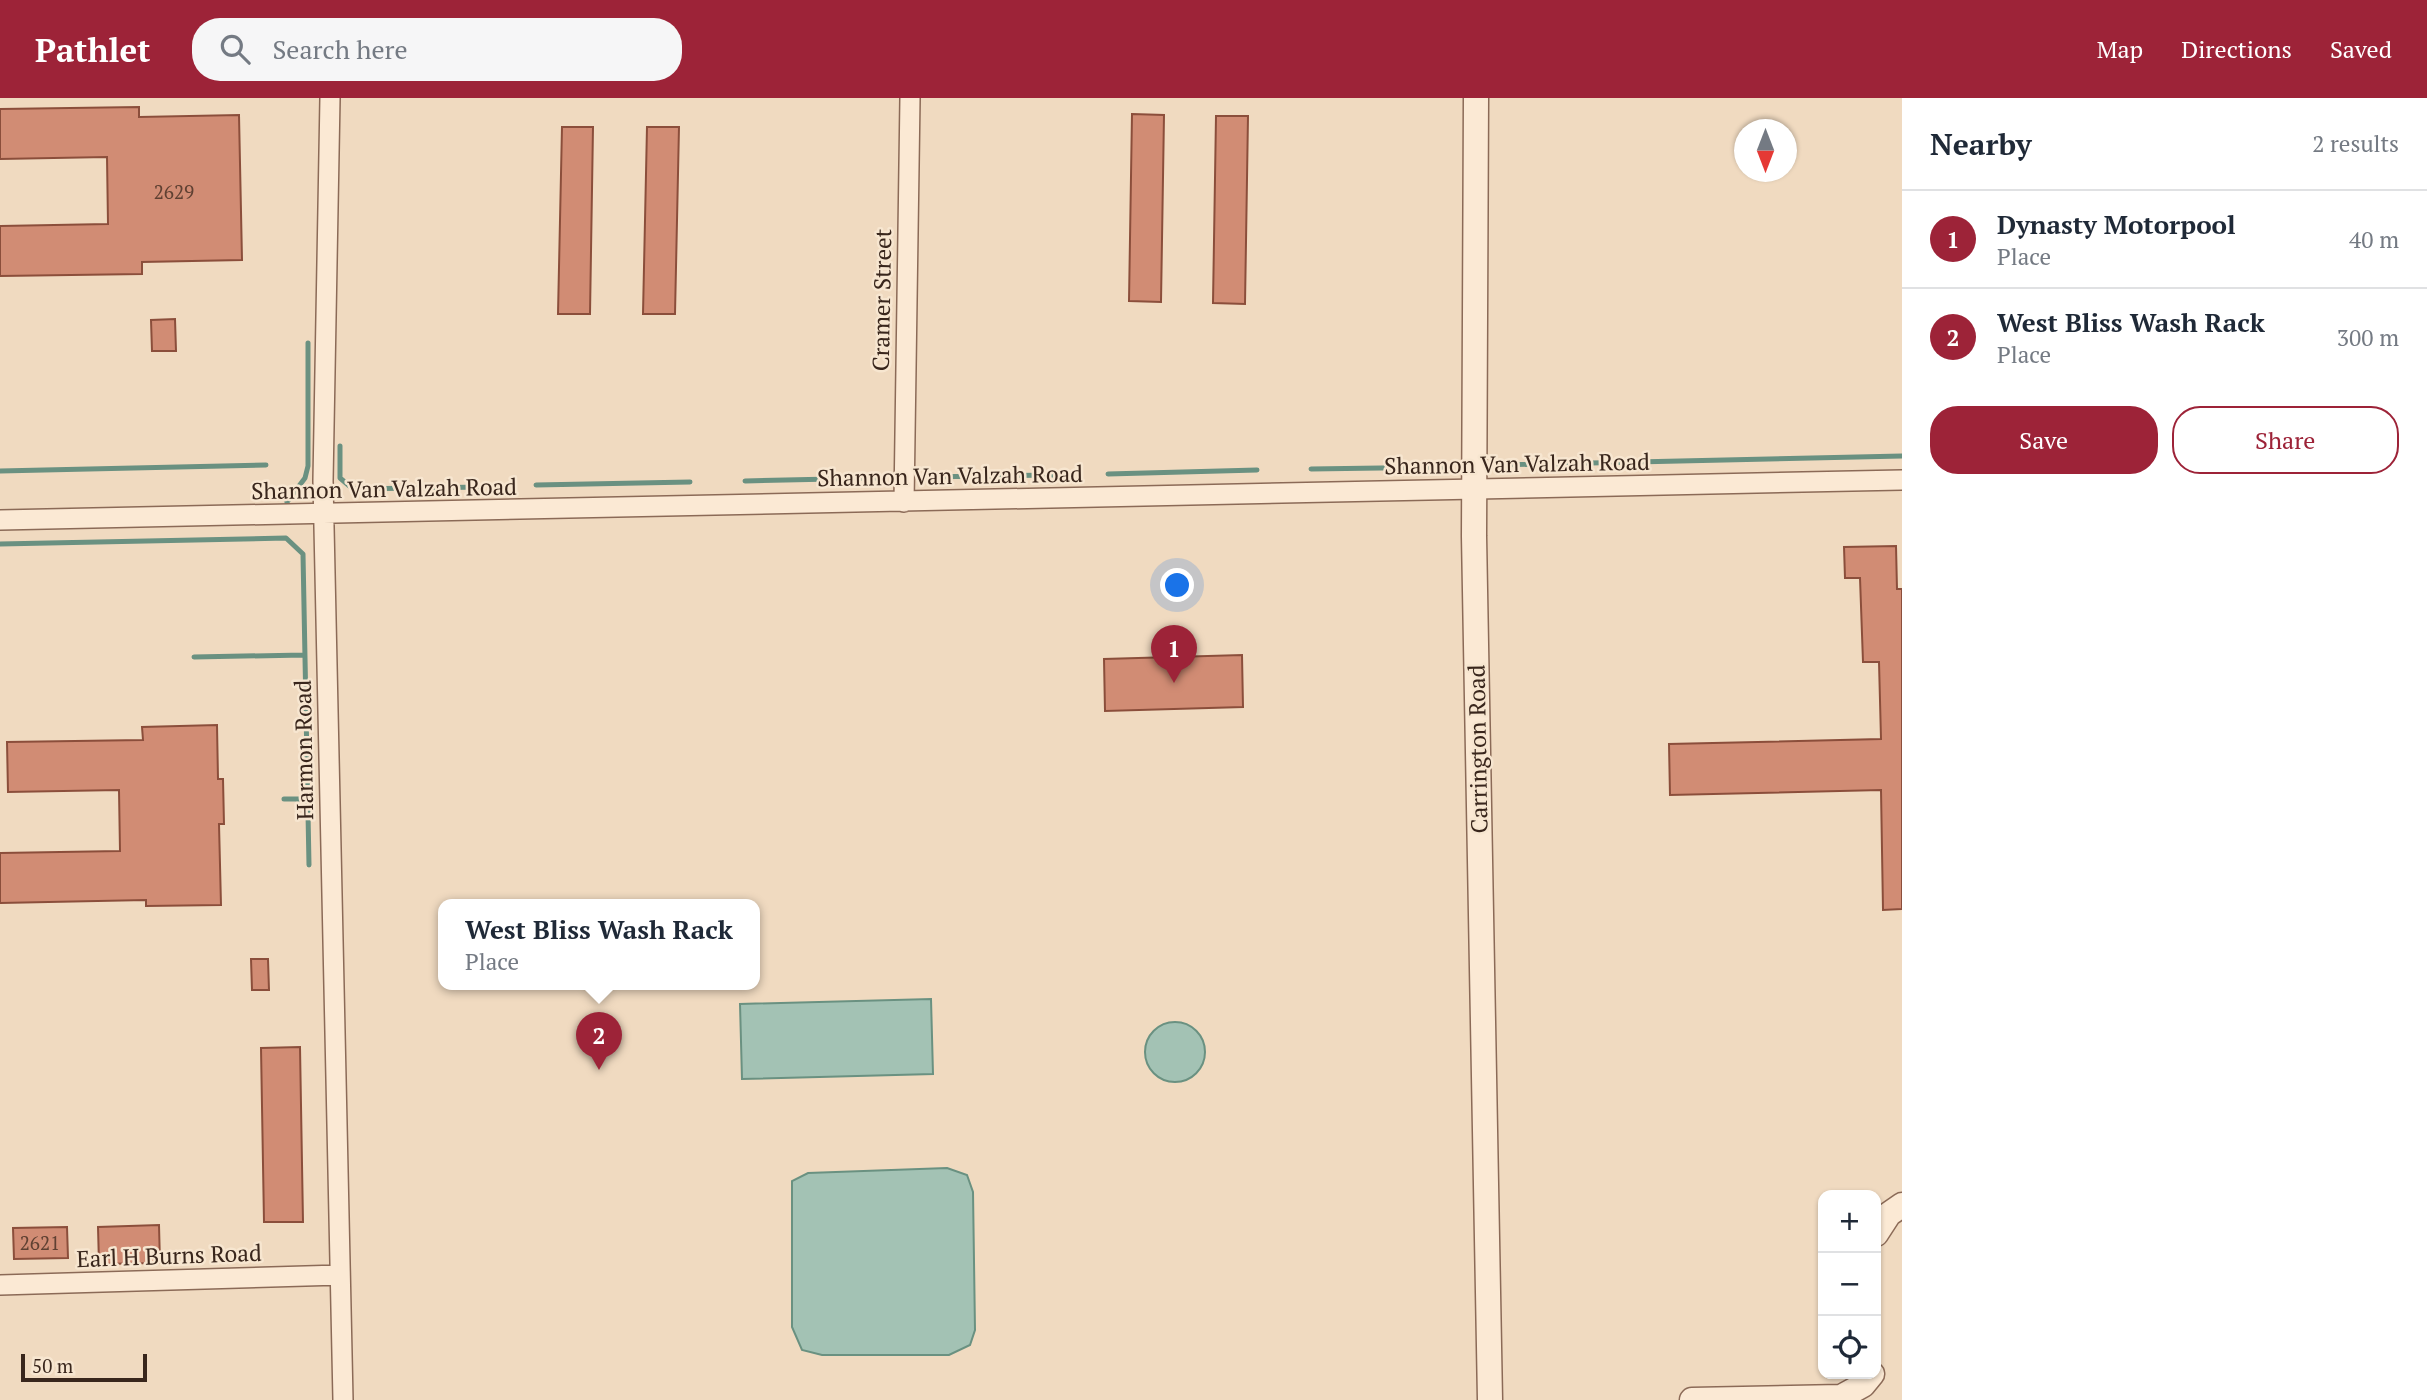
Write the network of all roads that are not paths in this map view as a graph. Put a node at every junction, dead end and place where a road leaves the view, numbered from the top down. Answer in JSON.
{"nodes":[{"id":1,"x":330,"y":98,"type":"edge"},
{"id":2,"x":910,"y":98,"type":"edge"},
{"id":3,"x":1476,"y":98,"type":"edge"},
{"id":4,"x":1902,"y":480,"type":"edge"},
{"id":5,"x":1474,"y":489,"type":"junction"},
{"id":6,"x":904,"y":502,"type":"junction"},
{"id":7,"x":324,"y":515,"type":"junction"},
{"id":8,"x":0,"y":520,"type":"edge"},
{"id":9,"x":1902,"y":1205,"type":"edge"},
{"id":10,"x":1881,"y":1226,"type":"edge"},
{"id":11,"x":340,"y":1275,"type":"junction"},
{"id":12,"x":0,"y":1285,"type":"edge"},
{"id":13,"x":1868,"y":1379,"type":"edge"},
{"id":14,"x":1772,"y":1399,"type":"edge"},
{"id":15,"x":343,"y":1400,"type":"edge"},
{"id":16,"x":1490,"y":1400,"type":"edge"},
{"id":17,"x":1692,"y":1400,"type":"edge"}],
"edges":[{"from":1,"to":7,"type":"street","name":"Harmon Road"},
{"from":2,"to":6,"type":"street","name":"Cramer Street"},
{"from":3,"to":5,"type":"street","name":"Carrington Road"},
{"from":4,"to":5,"type":"street","name":"Shannon Van Valzah Road"},
{"from":5,"to":6,"type":"street","name":"Shannon Van Valzah Road"},
{"from":5,"to":16,"type":"street","name":"Carrington Road"},
{"from":6,"to":7,"type":"street","name":"Shannon Van Valzah Road"},
{"from":7,"to":8,"type":"street","name":"Shannon Van Valzah Road"},
{"from":7,"to":11,"type":"street","name":"Harmon Road"},
{"from":9,"to":10,"type":"street"},
{"from":11,"to":12,"type":"street","name":"Earl H Burns Road"},
{"from":11,"to":15,"type":"street","name":"Harmon Road"},
{"from":13,"to":14,"type":"street"},
{"from":14,"to":17,"type":"street"}]}
